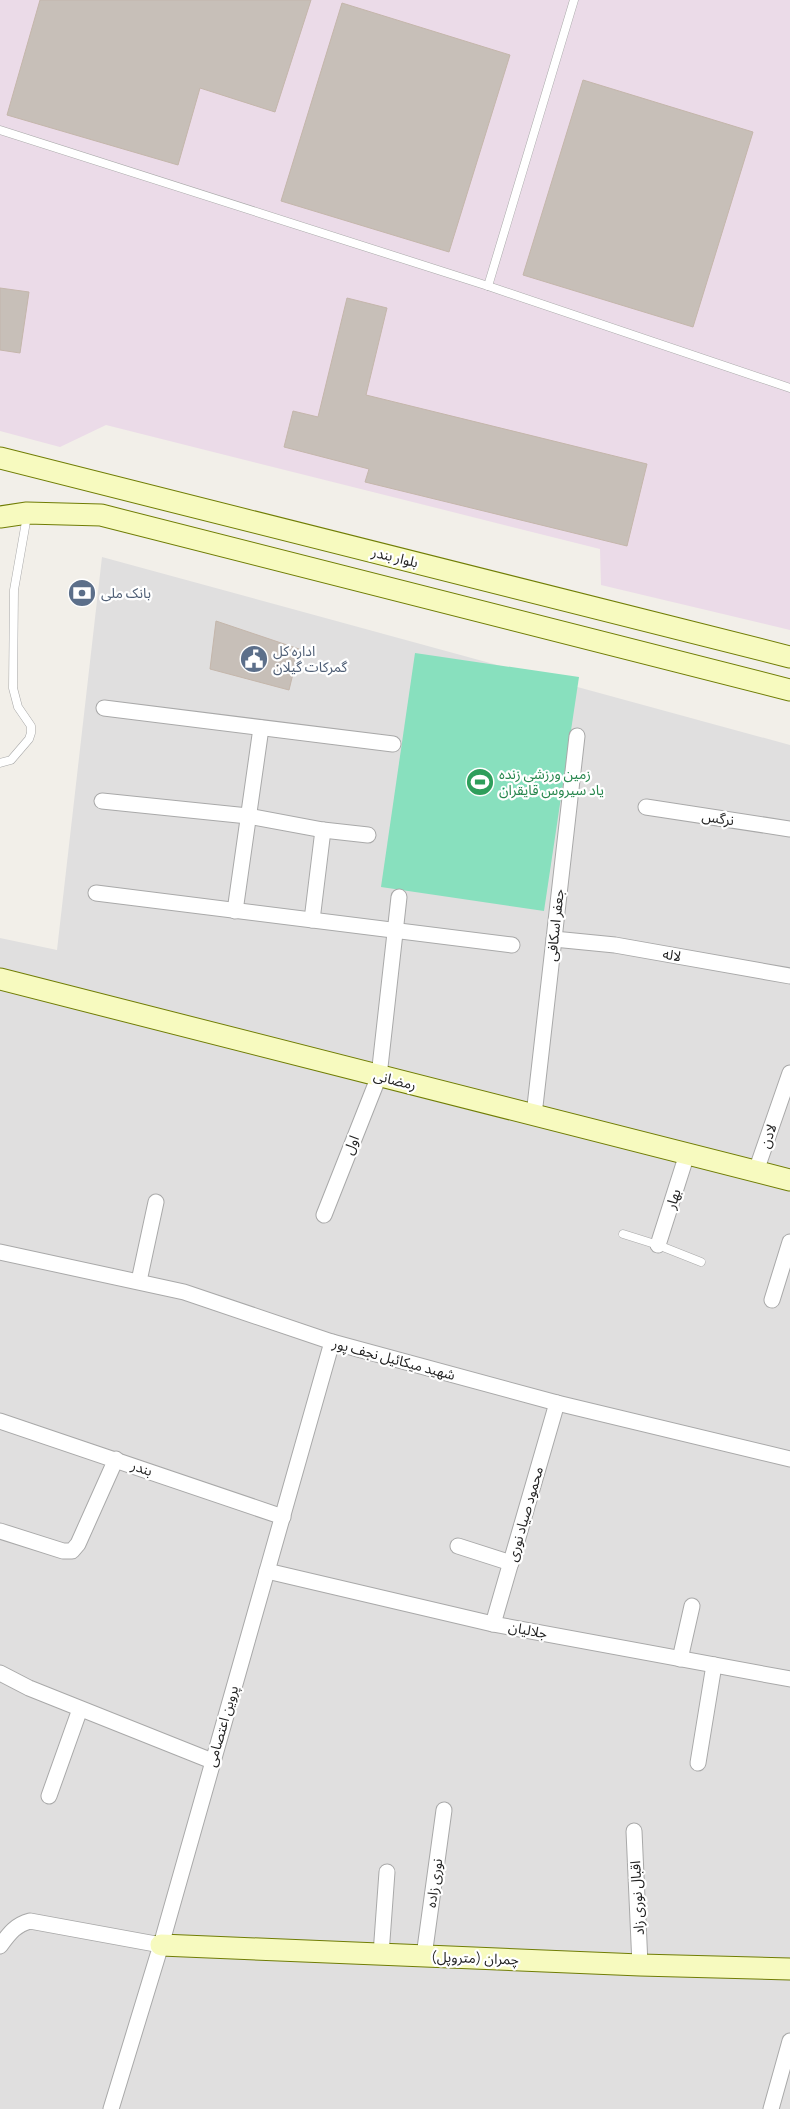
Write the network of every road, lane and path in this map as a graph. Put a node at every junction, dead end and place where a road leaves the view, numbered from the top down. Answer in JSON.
{"nodes":[{"id":1,"x":574,"y":0,"type":"edge"},
{"id":2,"x":0,"y":130,"type":"edge"},
{"id":3,"x":488,"y":286,"type":"junction"},
{"id":4,"x":790,"y":388,"type":"edge"},
{"id":5,"x":0,"y":458,"type":"edge"},
{"id":6,"x":16,"y":515,"type":"edge"},
{"id":7,"x":0,"y":527,"type":"edge"},
{"id":8,"x":567,"y":600,"type":"junction"},
{"id":9,"x":559,"y":631,"type":"junction"},
{"id":10,"x":790,"y":657,"type":"edge"},
{"id":11,"x":790,"y":690,"type":"edge"},
{"id":12,"x":104,"y":708,"type":"dead end"},
{"id":13,"x":261,"y":728,"type":"junction"},
{"id":14,"x":577,"y":736,"type":"dead end"},
{"id":15,"x":392,"y":744,"type":"dead end"},
{"id":16,"x":0,"y":763,"type":"edge"},
{"id":17,"x":102,"y":801,"type":"dead end"},
{"id":18,"x":646,"y":807,"type":"dead end"},
{"id":19,"x":248,"y":816,"type":"junction"},
{"id":20,"x":790,"y":829,"type":"edge"},
{"id":21,"x":322,"y":830,"type":"junction"},
{"id":22,"x":368,"y":835,"type":"dead end"},
{"id":23,"x":96,"y":894,"type":"dead end"},
{"id":24,"x":399,"y":896,"type":"dead end"},
{"id":25,"x":235,"y":911,"type":"junction"},
{"id":26,"x":312,"y":920,"type":"junction"},
{"id":27,"x":395,"y":931,"type":"junction"},
{"id":28,"x":554,"y":939,"type":"junction"},
{"id":29,"x":512,"y":945,"type":"dead end"},
{"id":30,"x":790,"y":976,"type":"edge"},
{"id":31,"x":0,"y":979,"type":"edge"},
{"id":32,"x":790,"y":1073,"type":"edge"},
{"id":33,"x":379,"y":1076,"type":"junction"},
{"id":34,"x":534,"y":1115,"type":"junction"},
{"id":35,"x":687,"y":1154,"type":"junction"},
{"id":36,"x":756,"y":1171,"type":"junction"},
{"id":37,"x":790,"y":1180,"type":"edge"},
{"id":38,"x":156,"y":1202,"type":"dead end"},
{"id":39,"x":324,"y":1215,"type":"dead end"},
{"id":40,"x":622,"y":1234,"type":"dead end"},
{"id":41,"x":790,"y":1242,"type":"edge"},
{"id":42,"x":658,"y":1245,"type":"junction"},
{"id":43,"x":0,"y":1252,"type":"edge"},
{"id":44,"x":701,"y":1262,"type":"dead end"},
{"id":45,"x":139,"y":1281,"type":"junction"},
{"id":46,"x":772,"y":1300,"type":"dead end"},
{"id":47,"x":332,"y":1342,"type":"junction"},
{"id":48,"x":557,"y":1403,"type":"junction"},
{"id":49,"x":0,"y":1421,"type":"edge"},
{"id":50,"x":116,"y":1459,"type":"junction"},
{"id":51,"x":790,"y":1459,"type":"edge"},
{"id":52,"x":283,"y":1516,"type":"junction"},
{"id":53,"x":0,"y":1531,"type":"edge"},
{"id":54,"x":458,"y":1546,"type":"dead end"},
{"id":55,"x":511,"y":1563,"type":"junction"},
{"id":56,"x":267,"y":1571,"type":"junction"},
{"id":57,"x":692,"y":1606,"type":"dead end"},
{"id":58,"x":493,"y":1624,"type":"junction"},
{"id":59,"x":680,"y":1659,"type":"junction"},
{"id":60,"x":714,"y":1665,"type":"junction"},
{"id":61,"x":0,"y":1673,"type":"edge"},
{"id":62,"x":790,"y":1679,"type":"edge"},
{"id":63,"x":80,"y":1709,"type":"junction"},
{"id":64,"x":212,"y":1761,"type":"junction"},
{"id":65,"x":698,"y":1763,"type":"dead end"},
{"id":66,"x":49,"y":1796,"type":"dead end"},
{"id":67,"x":444,"y":1810,"type":"dead end"},
{"id":68,"x":634,"y":1831,"type":"dead end"},
{"id":69,"x":387,"y":1872,"type":"dead end"},
{"id":70,"x":161,"y":1945,"type":"junction"},
{"id":71,"x":0,"y":1946,"type":"edge"},
{"id":72,"x":381,"y":1954,"type":"junction"},
{"id":73,"x":424,"y":1956,"type":"junction"},
{"id":74,"x":640,"y":1965,"type":"junction"},
{"id":75,"x":790,"y":1969,"type":"edge"},
{"id":76,"x":790,"y":2041,"type":"edge"},
{"id":77,"x":111,"y":2109,"type":"edge"},
{"id":78,"x":771,"y":2109,"type":"edge"}],
"edges":[{"from":1,"to":3,"type":"lane"},
{"from":2,"to":3,"type":"lane"},
{"from":3,"to":4,"type":"lane"},
{"from":5,"to":8,"type":"main road","name":"بلوار بندر"},
{"from":6,"to":7,"type":"main road"},
{"from":6,"to":9,"type":"main road"},
{"from":6,"to":16,"type":"lane"},
{"from":8,"to":9,"type":"main road"},
{"from":8,"to":10,"type":"main road","name":"بلوار بندر"},
{"from":9,"to":11,"type":"main road"},
{"from":12,"to":13,"type":"street"},
{"from":13,"to":15,"type":"street"},
{"from":13,"to":19,"type":"street"},
{"from":14,"to":28,"type":"street","name":"جعفر اسکافی"},
{"from":17,"to":19,"type":"street"},
{"from":18,"to":20,"type":"street","name":"نرگس"},
{"from":19,"to":21,"type":"street"},
{"from":19,"to":25,"type":"street"},
{"from":21,"to":22,"type":"street"},
{"from":21,"to":26,"type":"street"},
{"from":23,"to":25,"type":"street"},
{"from":24,"to":27,"type":"street","name":"اول"},
{"from":25,"to":26,"type":"street"},
{"from":26,"to":27,"type":"street"},
{"from":27,"to":29,"type":"street"},
{"from":27,"to":33,"type":"street","name":"اول"},
{"from":28,"to":30,"type":"street","name":"لاله"},
{"from":28,"to":34,"type":"street","name":"جعفر اسکافی"},
{"from":31,"to":33,"type":"main road","name":"رمضانی"},
{"from":32,"to":36,"type":"street","name":"لادن"},
{"from":33,"to":34,"type":"main road","name":"رمضانی"},
{"from":33,"to":39,"type":"street","name":"اول"},
{"from":34,"to":35,"type":"main road","name":"رمضانی"},
{"from":35,"to":36,"type":"main road","name":"رمضانی"},
{"from":35,"to":42,"type":"street","name":"بهار"},
{"from":36,"to":37,"type":"main road","name":"رمضانی"},
{"from":38,"to":45,"type":"street"},
{"from":40,"to":42,"type":"lane"},
{"from":41,"to":46,"type":"street"},
{"from":42,"to":44,"type":"lane"},
{"from":43,"to":45,"type":"street","name":"شهید میکائیل نجف پور"},
{"from":45,"to":47,"type":"street","name":"شهید میکائیل نجف پور"},
{"from":47,"to":48,"type":"street","name":"شهید میکائیل نجف پور"},
{"from":47,"to":52,"type":"street","name":"پروین اعتصامی"},
{"from":48,"to":51,"type":"street","name":"شهید میکائیل نجف پور"},
{"from":48,"to":55,"type":"street","name":"محمود صیاد نوری"},
{"from":49,"to":50,"type":"street","name":"بندر"},
{"from":50,"to":52,"type":"street","name":"بندر"},
{"from":50,"to":53,"type":"street"},
{"from":52,"to":56,"type":"street","name":"پروین اعتصامی"},
{"from":54,"to":55,"type":"street"},
{"from":55,"to":58,"type":"street","name":"محمود صیاد نوری"},
{"from":56,"to":58,"type":"street","name":"جلالیان"},
{"from":56,"to":64,"type":"street","name":"پروین اعتصامی"},
{"from":57,"to":59,"type":"street"},
{"from":58,"to":59,"type":"street","name":"جلالیان"},
{"from":59,"to":60,"type":"street","name":"جلالیان"},
{"from":60,"to":62,"type":"street","name":"جلالیان"},
{"from":60,"to":65,"type":"street"},
{"from":61,"to":63,"type":"street"},
{"from":63,"to":64,"type":"street"},
{"from":63,"to":66,"type":"street"},
{"from":64,"to":70,"type":"street","name":"پروین اعتصامی"},
{"from":67,"to":73,"type":"street","name":"نوری زاده"},
{"from":68,"to":74,"type":"street","name":"اقبال نوری زاد"},
{"from":69,"to":72,"type":"street"},
{"from":70,"to":71,"type":"street"},
{"from":70,"to":72,"type":"main road","name":"چمران (متروپل)"},
{"from":70,"to":77,"type":"street","name":"پروین اعتصامی"},
{"from":72,"to":73,"type":"main road","name":"چمران (متروپل)"},
{"from":73,"to":74,"type":"main road","name":"چمران (متروپل)"},
{"from":74,"to":75,"type":"main road","name":"چمران (متروپل)"},
{"from":76,"to":78,"type":"street"}]}
